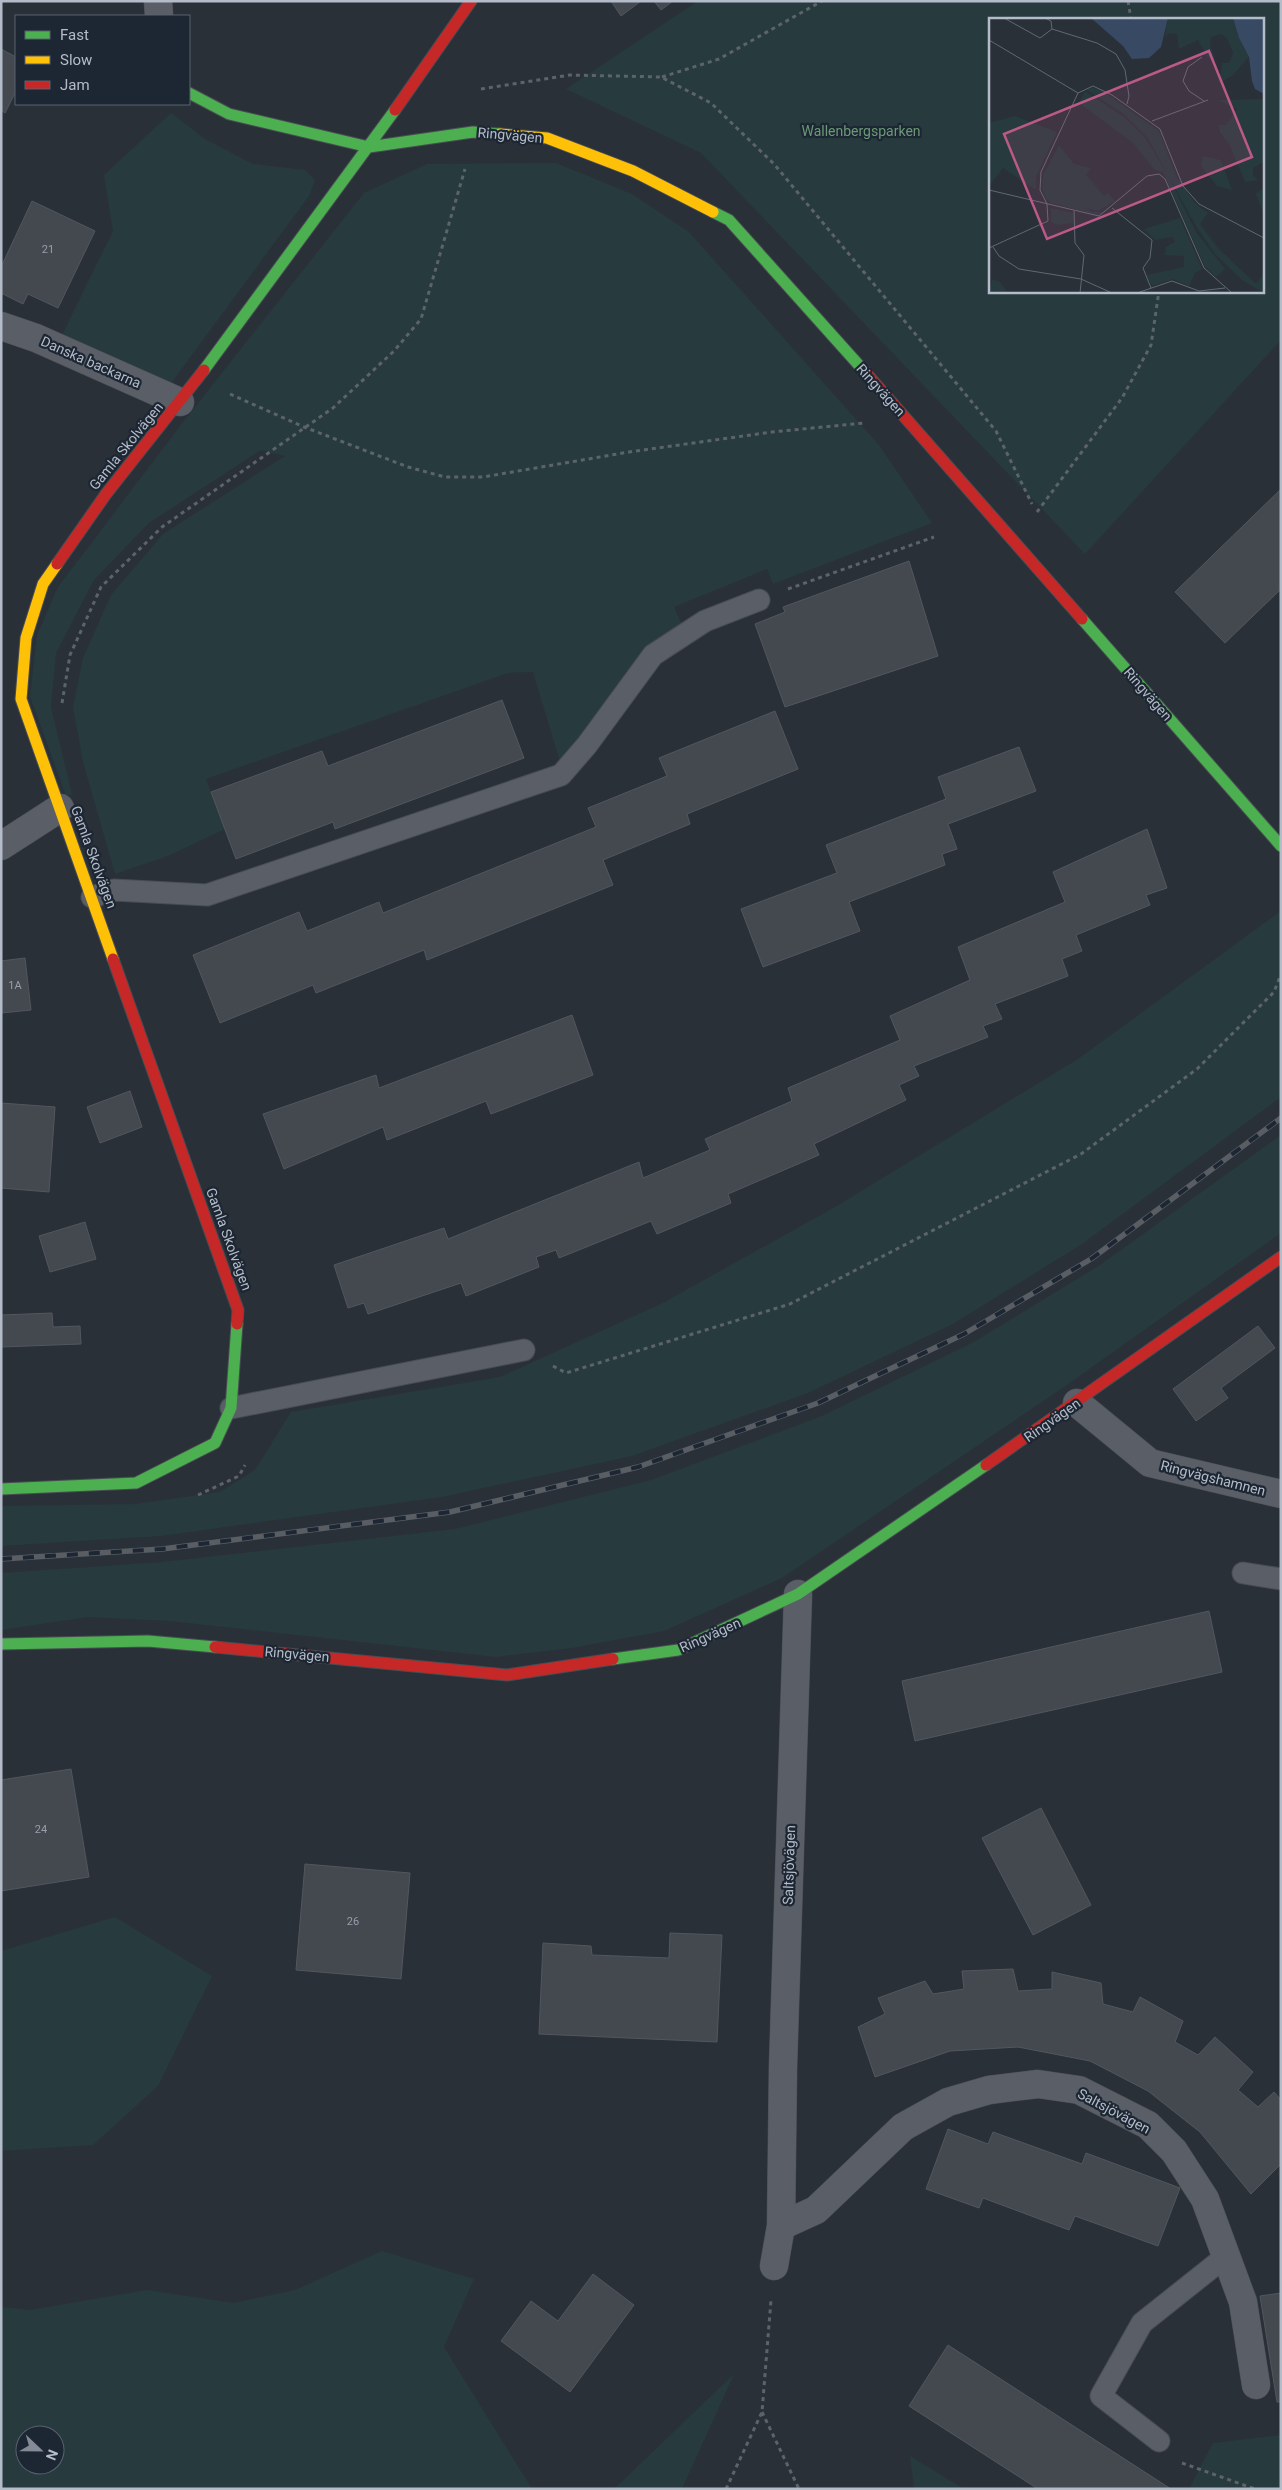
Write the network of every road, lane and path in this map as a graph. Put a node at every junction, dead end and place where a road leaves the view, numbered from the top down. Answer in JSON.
{"nodes":[{"id":1,"x":158,"y":1,"type":"edge"},
{"id":2,"x":471,"y":1,"type":"edge"},
{"id":3,"x":822,"y":1,"type":"edge"},
{"id":4,"x":1128,"y":1,"type":"edge"},
{"id":5,"x":159,"y":15,"type":"edge"},
{"id":6,"x":1131,"y":18,"type":"edge"},
{"id":7,"x":661,"y":78,"type":"dead end"},
{"id":8,"x":190,"y":94,"type":"edge"},
{"id":9,"x":369,"y":147,"type":"junction"},
{"id":10,"x":465,"y":167,"type":"dead end"},
{"id":11,"x":1159,"y":292,"type":"edge"},
{"id":12,"x":1,"y":326,"type":"edge"},
{"id":13,"x":197,"y":379,"type":"junction"},
{"id":14,"x":180,"y":402,"type":"junction"},
{"id":15,"x":907,"y":418,"type":"junction"},
{"id":16,"x":304,"y":427,"type":"junction"},
{"id":17,"x":1036,"y":515,"type":"dead end"},
{"id":18,"x":934,"y":537,"type":"dead end"},
{"id":19,"x":759,"y":600,"type":"joint"},
{"id":20,"x":62,"y":707,"type":"dead end"},
{"id":21,"x":60,"y":808,"type":"junction"},
{"id":22,"x":1,"y":846,"type":"edge"},
{"id":23,"x":1281,"y":846,"type":"edge"},
{"id":24,"x":92,"y":897,"type":"junction"},
{"id":25,"x":1281,"y":974,"type":"edge"},
{"id":26,"x":1281,"y":1257,"type":"edge"},
{"id":27,"x":524,"y":1350,"type":"joint"},
{"id":28,"x":1077,"y":1403,"type":"junction"},
{"id":29,"x":231,"y":1408,"type":"junction"},
{"id":30,"x":1,"y":1489,"type":"edge"},
{"id":31,"x":1281,"y":1494,"type":"edge"},
{"id":32,"x":1244,"y":1573,"type":"dead end"},
{"id":33,"x":1281,"y":1579,"type":"edge"},
{"id":34,"x":798,"y":1594,"type":"junction"},
{"id":35,"x":1,"y":1644,"type":"edge"},
{"id":36,"x":781,"y":2226,"type":"junction"},
{"id":37,"x":1225,"y":2257,"type":"junction"},
{"id":38,"x":774,"y":2266,"type":"joint"},
{"id":39,"x":1256,"y":2384,"type":"dead end"},
{"id":40,"x":762,"y":2412,"type":"junction"},
{"id":41,"x":1158,"y":2440,"type":"joint"},
{"id":42,"x":726,"y":2489,"type":"edge"},
{"id":43,"x":799,"y":2489,"type":"edge"},
{"id":44,"x":1255,"y":2489,"type":"edge"}],
"edges":[{"from":1,"to":5,"type":"street"},
{"from":2,"to":9,"type":"street"},
{"from":3,"to":7,"type":"path"},
{"from":4,"to":6,"type":"path"},
{"from":8,"to":9,"type":"street","name":"Ringvägen"},
{"from":9,"to":13,"type":"street","name":"Gamla Skolvägen"},
{"from":9,"to":15,"type":"street","name":"Ringvägen"},
{"from":10,"to":16,"type":"path"},
{"from":11,"to":17,"type":"path"},
{"from":12,"to":14,"type":"street","name":"Danska backarna"},
{"from":13,"to":14,"type":"street","name":"Gamla Skolvägen"},
{"from":13,"to":16,"type":"path"},
{"from":14,"to":21,"type":"street","name":"Gamla Skolvägen"},
{"from":15,"to":16,"type":"path"},
{"from":15,"to":23,"type":"street","name":"Ringvägen"},
{"from":16,"to":20,"type":"path"},
{"from":18,"to":19,"type":"path"},
{"from":19,"to":24,"type":"lane"},
{"from":21,"to":22,"type":"street"},
{"from":21,"to":24,"type":"street","name":"Gamla Skolvägen"},
{"from":24,"to":29,"type":"street","name":"Gamla Skolvägen"},
{"from":25,"to":27,"type":"path"},
{"from":26,"to":28,"type":"street","name":"Ringvägen"},
{"from":27,"to":29,"type":"lane"},
{"from":28,"to":31,"type":"street","name":"Ringvägshamnen"},
{"from":28,"to":34,"type":"street","name":"Ringvägen"},
{"from":29,"to":30,"type":"street","name":"Gamla Skolvägen"},
{"from":32,"to":33,"type":"lane"},
{"from":34,"to":35,"type":"street","name":"Ringvägen"},
{"from":34,"to":36,"type":"street","name":"Saltsjövägen"},
{"from":36,"to":37,"type":"street","name":"Saltsjövägen"},
{"from":36,"to":38,"type":"street","name":"Saltsjövägen"},
{"from":37,"to":39,"type":"street","name":"Saltsjövägen"},
{"from":37,"to":41,"type":"lane"},
{"from":38,"to":40,"type":"path"},
{"from":40,"to":42,"type":"path"},
{"from":40,"to":43,"type":"path"},
{"from":41,"to":44,"type":"path"}]}
